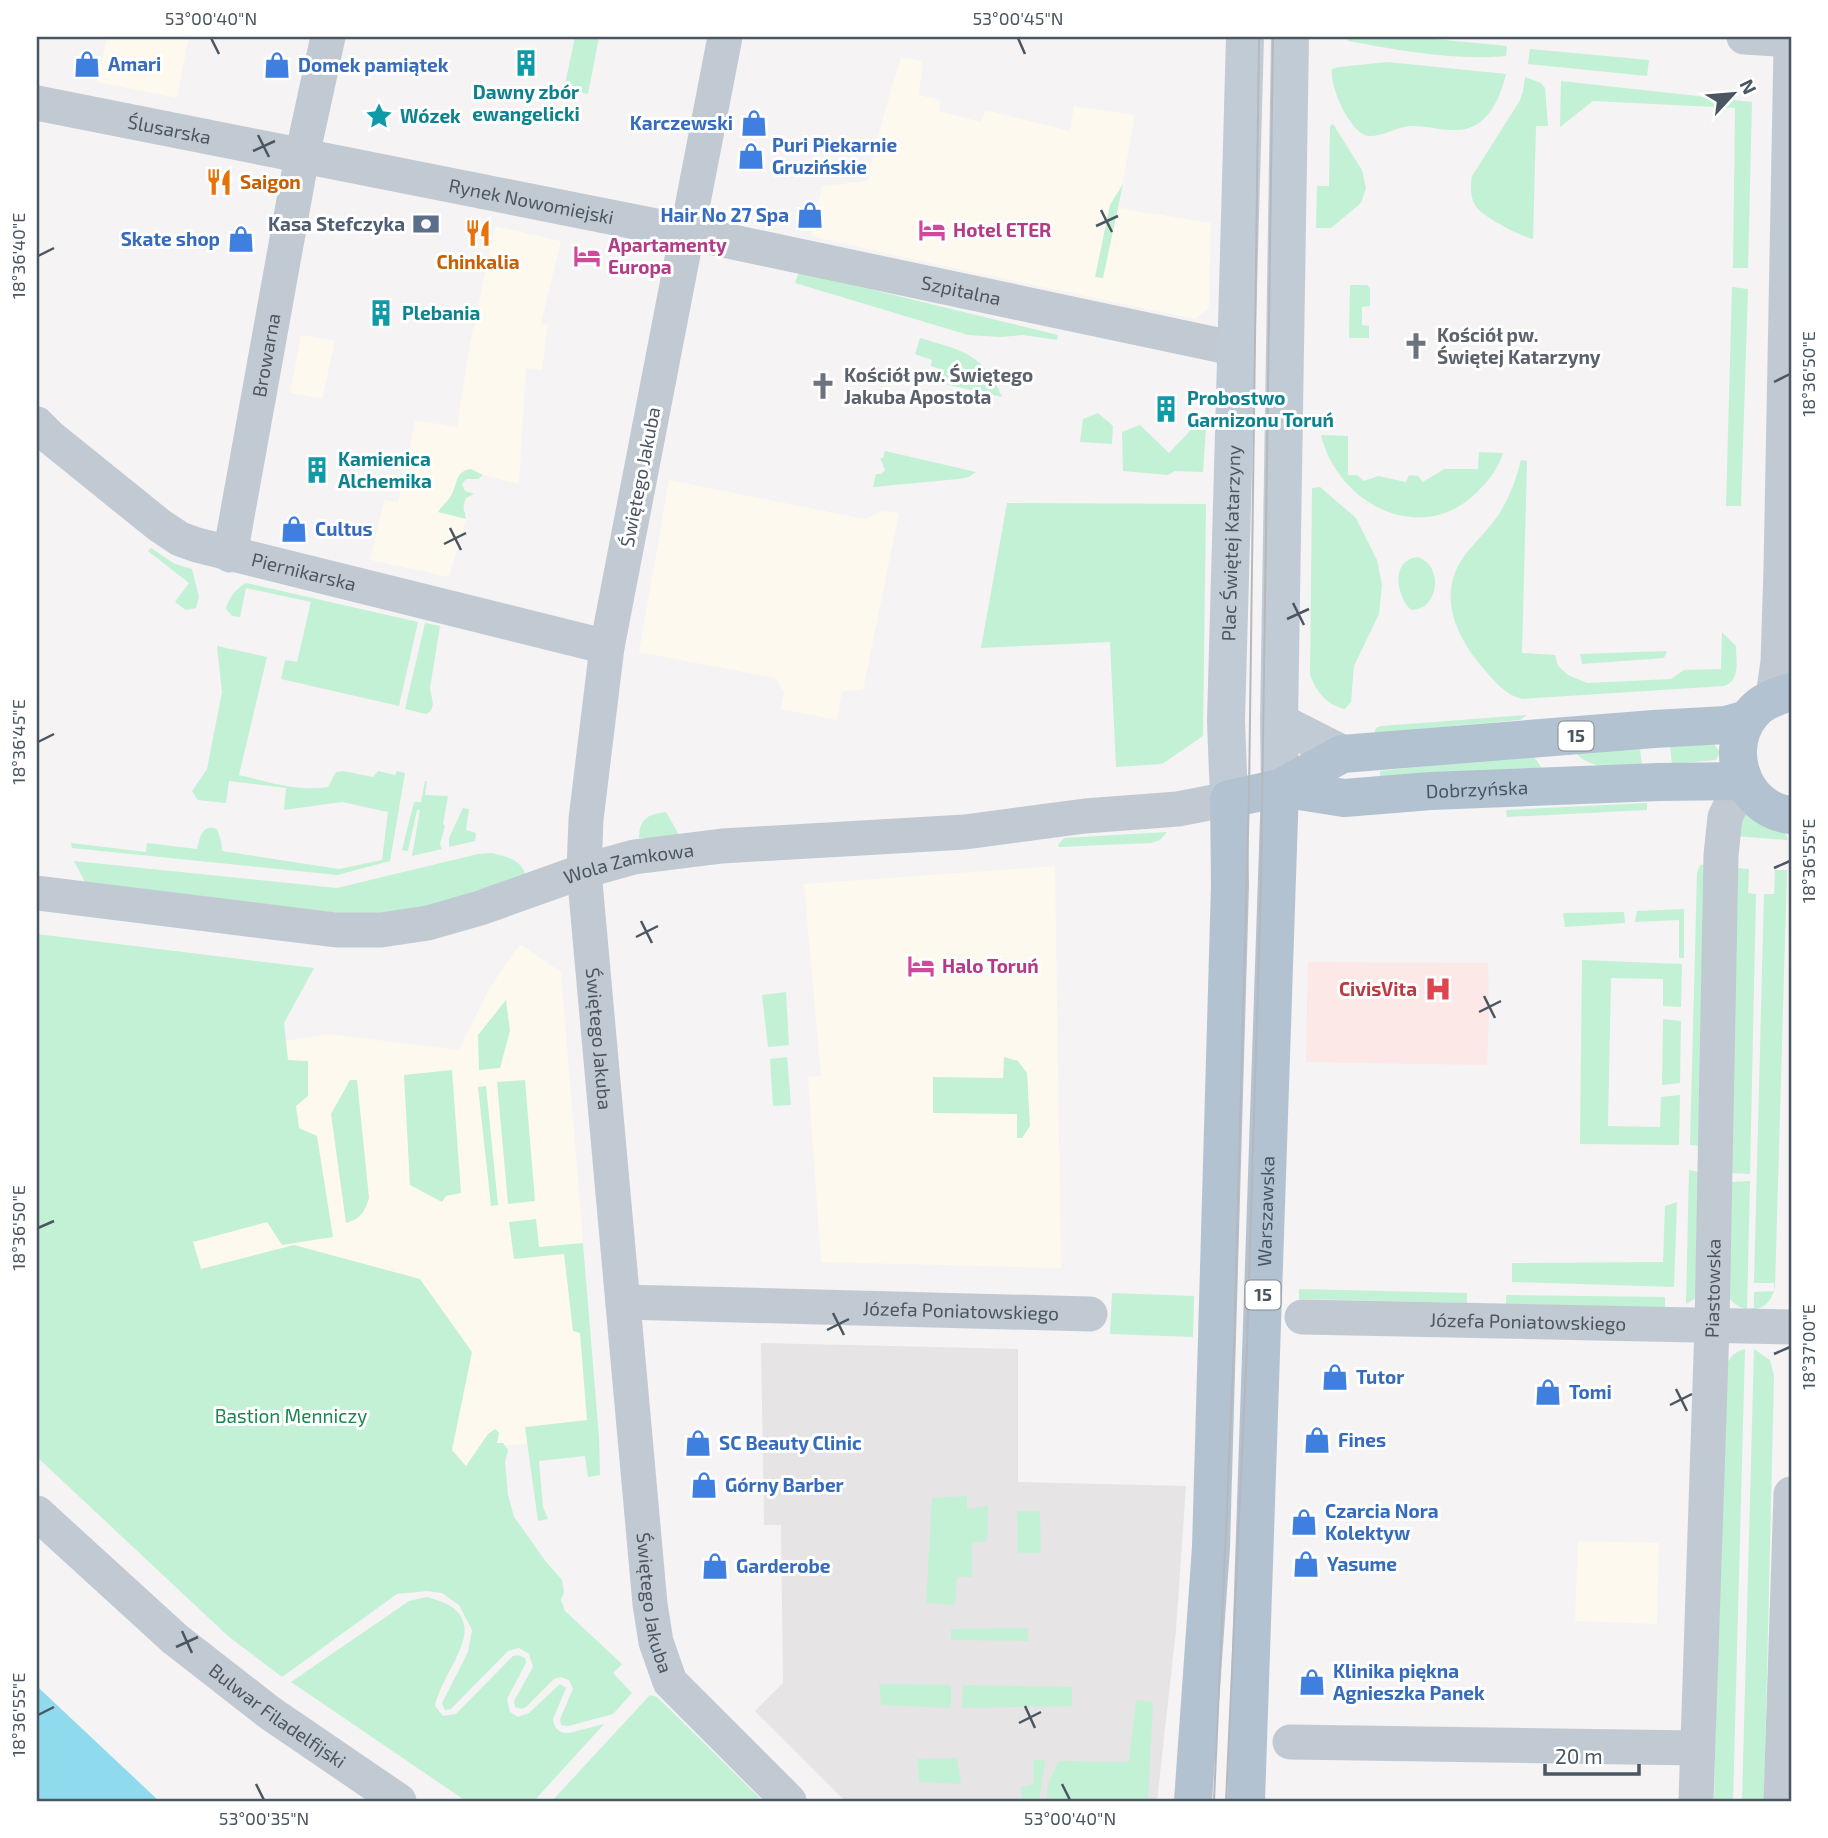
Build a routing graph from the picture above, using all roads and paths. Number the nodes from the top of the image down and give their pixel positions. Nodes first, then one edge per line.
1 (328, 37) edge
2 (725, 37) edge
3 (1245, 37) edge
4 (1290, 37) edge
5 (1744, 37) edge
6 (1791, 40) edge
7 (1791, 48) edge
8 (37, 103) edge
9 (302, 156) junction
10 (686, 232) junction
11 (1237, 349) junction
12 (37, 424) edge
13 (230, 555) junction
14 (607, 647) junction
15 (1771, 703) edge
16 (1279, 722) junction
17 (1342, 754) junction
18 (1743, 781) junction
19 (1280, 788) junction
20 (1229, 799) junction
21 (1791, 815) edge
22 (584, 871) junction
23 (37, 893) edge
24 (622, 1302) junction
25 (1090, 1314) dead end
26 (1302, 1317) dead end
27 (1712, 1326) junction
28 (1791, 1327) edge
29 (1791, 1494) edge
30 (37, 1513) edge
31 (1290, 1742) dead end
32 (1697, 1748) junction
33 (399, 1801) edge
34 (789, 1801) edge
35 (1193, 1801) edge
36 (1246, 1801) edge
37 (1696, 1801) edge
38 (1781, 1801) edge

1 - 9 street
2 - 10 street
3 - 11 street, Plac Świętej Katarzyny
4 - 16 street
5 - 6 street
7 - 15 street
8 - 9 street, Ślusarska
9 - 10 street, Rynek Nowomiejski
9 - 13 street, Browarna
10 - 11 street, Szpitalna
10 - 14 street, Świętego Jakuba
11 - 20 street, Plac Świętej Katarzyny
12 - 13 street, Piernikarska
13 - 14 street, Piernikarska
14 - 22 street, Świętego Jakuba
15 - 17 main road, 15
15 - 18 main road
16 - 17 street
16 - 19 street
17 - 19 main road, 15
18 - 19 main road, Dobrzyńska / 15
18 - 21 main road
18 - 27 street, Piastowska
19 - 20 main road, 15
19 - 36 main road, Warszawska / 15
20 - 22 street, Wola Zamkowa
20 - 35 main road, 15
22 - 23 street, Wola Zamkowa
22 - 24 street, Świętego Jakuba
24 - 25 street, Józefa Poniatowskiego
24 - 34 street, Świętego Jakuba
26 - 27 street, Józefa Poniatowskiego
27 - 28 street, Józefa Poniatowskiego
27 - 32 street, Piastowska
29 - 38 street
30 - 33 street, Bulwar Filadelfijski
31 - 32 street
32 - 37 street, Piastowska

